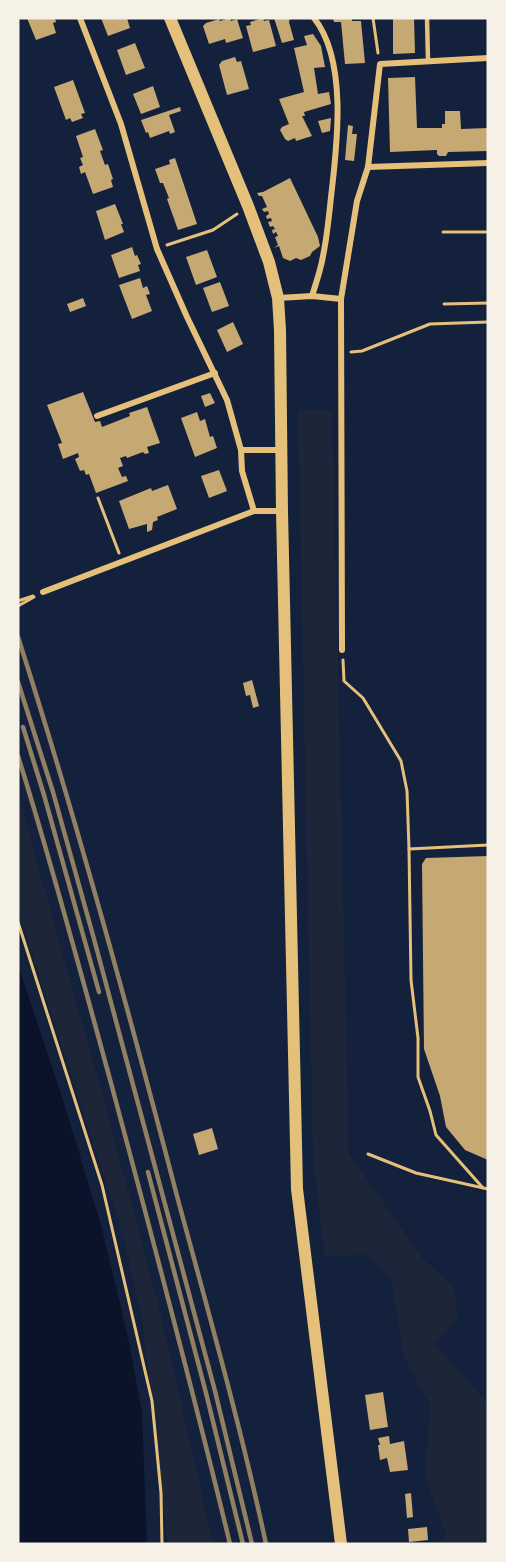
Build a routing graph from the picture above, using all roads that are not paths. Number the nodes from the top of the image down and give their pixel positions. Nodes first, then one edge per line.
1 (80, 18) edge
2 (170, 18) edge
3 (314, 18) edge
4 (427, 18) edge
5 (488, 58) edge
6 (428, 61) junction
7 (488, 163) edge
8 (368, 167) junction
9 (312, 296) junction
10 (278, 298) junction
11 (341, 299) junction
12 (215, 373) junction
13 (97, 416) dead end
14 (241, 450) junction
15 (282, 450) junction
16 (254, 511) junction
17 (282, 511) junction
18 (43, 592) road end
19 (342, 650) road end
20 (341, 1544) edge

1 - 12 street
2 - 10 main road
3 - 9 street
4 - 6 lane
5 - 6 street
6 - 8 street
7 - 8 street
8 - 11 street
9 - 10 street
9 - 11 street
10 - 15 main road
11 - 19 street
12 - 13 street
12 - 14 street
14 - 15 street
14 - 16 street
15 - 17 main road
16 - 17 street
16 - 18 street
17 - 20 main road

